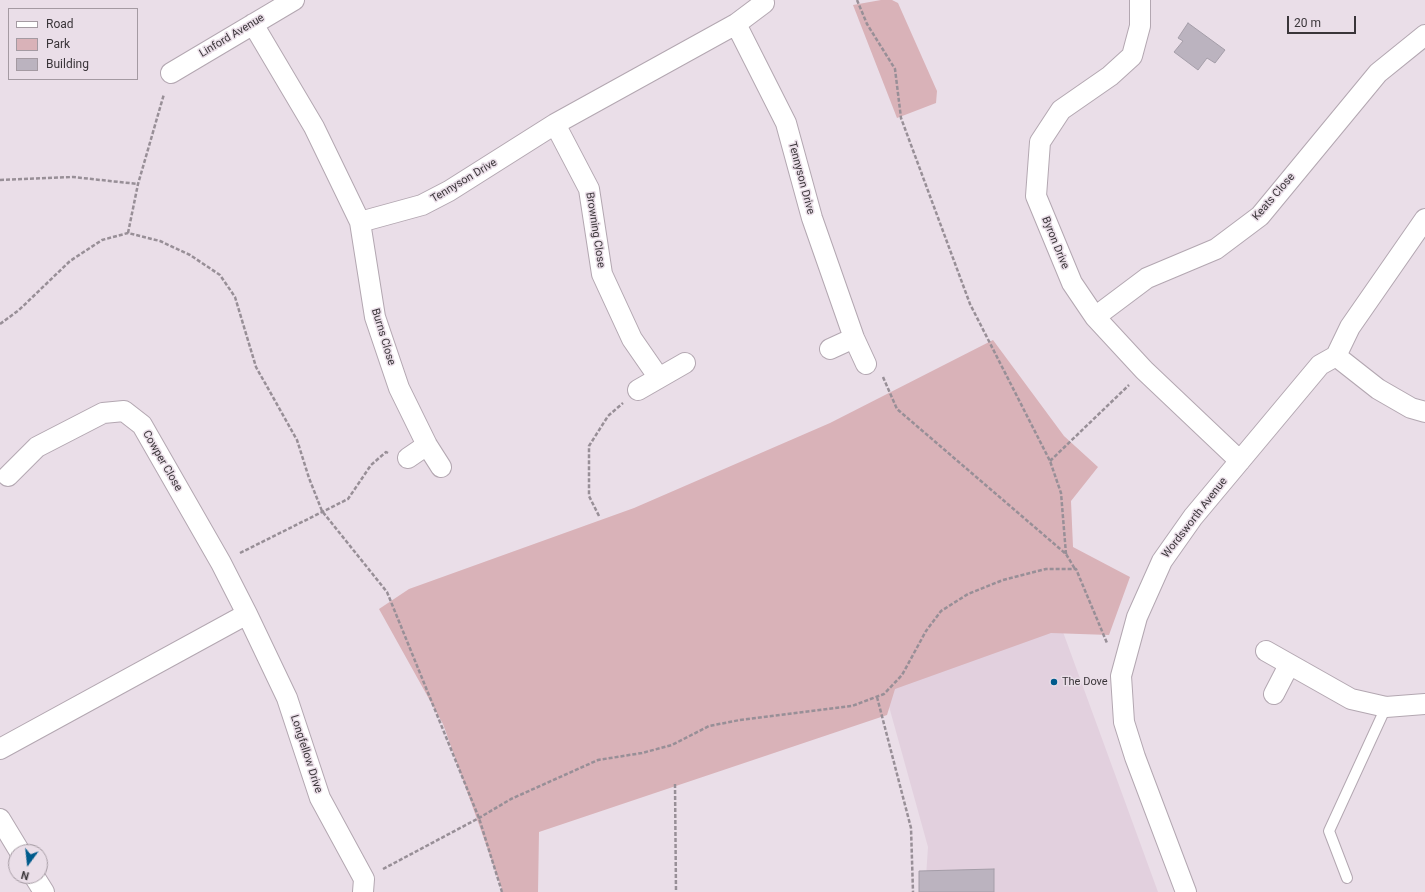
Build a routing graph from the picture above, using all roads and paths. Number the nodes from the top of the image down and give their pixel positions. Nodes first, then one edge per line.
1 (294, 0) edge
2 (857, 0) edge
3 (1140, 0) edge
4 (764, 3) dead end
5 (253, 24) junction
6 (736, 24) junction
7 (1424, 37) edge
8 (170, 73) joint
9 (555, 124) junction
10 (0, 180) edge
11 (138, 184) junction
12 (1425, 219) edge
13 (360, 222) junction
14 (128, 233) junction
15 (1095, 317) junction
16 (0, 324) edge
17 (854, 338) junction
18 (830, 349) dead end
19 (1336, 356) junction
20 (685, 363) dead end
21 (866, 364) joint
22 (1144, 370) junction
23 (659, 378) junction
24 (638, 390) joint
25 (1425, 412) edge
26 (427, 445) junction
27 (408, 458) joint
28 (1050, 461) junction
29 (1240, 461) junction
30 (441, 467) dead end
31 (8, 476) dead end
32 (322, 511) junction
33 (599, 516) dead end
34 (1066, 554) junction
35 (220, 563) junction
36 (1076, 569) junction
37 (247, 614) junction
38 (1266, 651) dead end
39 (1289, 665) junction
40 (1121, 676) junction
41 (1274, 694) dead end
42 (877, 697) junction
43 (1425, 704) edge
44 (1386, 707) junction
45 (0, 749) edge
46 (675, 784) dead end
47 (479, 818) junction
48 (0, 819) edge
49 (15, 844) edge
50 (1347, 878) dead end
51 (363, 886) edge
52 (502, 892) edge
53 (676, 892) edge
54 (913, 892) edge
55 (1186, 892) edge

1 - 5 street, Linford Avenue
2 - 28 path
3 - 15 street, Byron Drive
4 - 6 street, Tennyson Drive
5 - 8 street, Linford Avenue
5 - 13 street
6 - 9 street, Tennyson Drive
6 - 17 street, Tennyson Drive
7 - 15 street, Keats Close
8 - 11 path
9 - 13 street, Tennyson Drive
9 - 23 street, Browning Close
10 - 11 path
11 - 14 path
12 - 19 street
13 - 26 street, Burns Close
14 - 16 path
14 - 32 path
15 - 22 street, Byron Drive
17 - 18 street
17 - 21 street, Tennyson Drive
19 - 25 street
19 - 29 street, Wordsworth Avenue
20 - 23 street
21 - 34 path
22 - 28 path
22 - 29 street, Byron Drive
23 - 24 street
24 - 33 path
26 - 27 street
26 - 30 street, Burns Close
27 - 32 path
28 - 34 path
29 - 40 street, Wordsworth Avenue
31 - 35 street, Cowper Close
32 - 35 path
32 - 47 path
34 - 36 path
35 - 37 street, Cowper Close
36 - 40 path
36 - 42 path
37 - 45 street
37 - 51 street, Longfellow Drive
38 - 39 street
39 - 41 street
39 - 44 street
40 - 55 street, Wordsworth Avenue
42 - 47 path
42 - 54 path
43 - 44 street
44 - 50 lane
46 - 53 path
47 - 51 path
47 - 52 path
48 - 49 street

